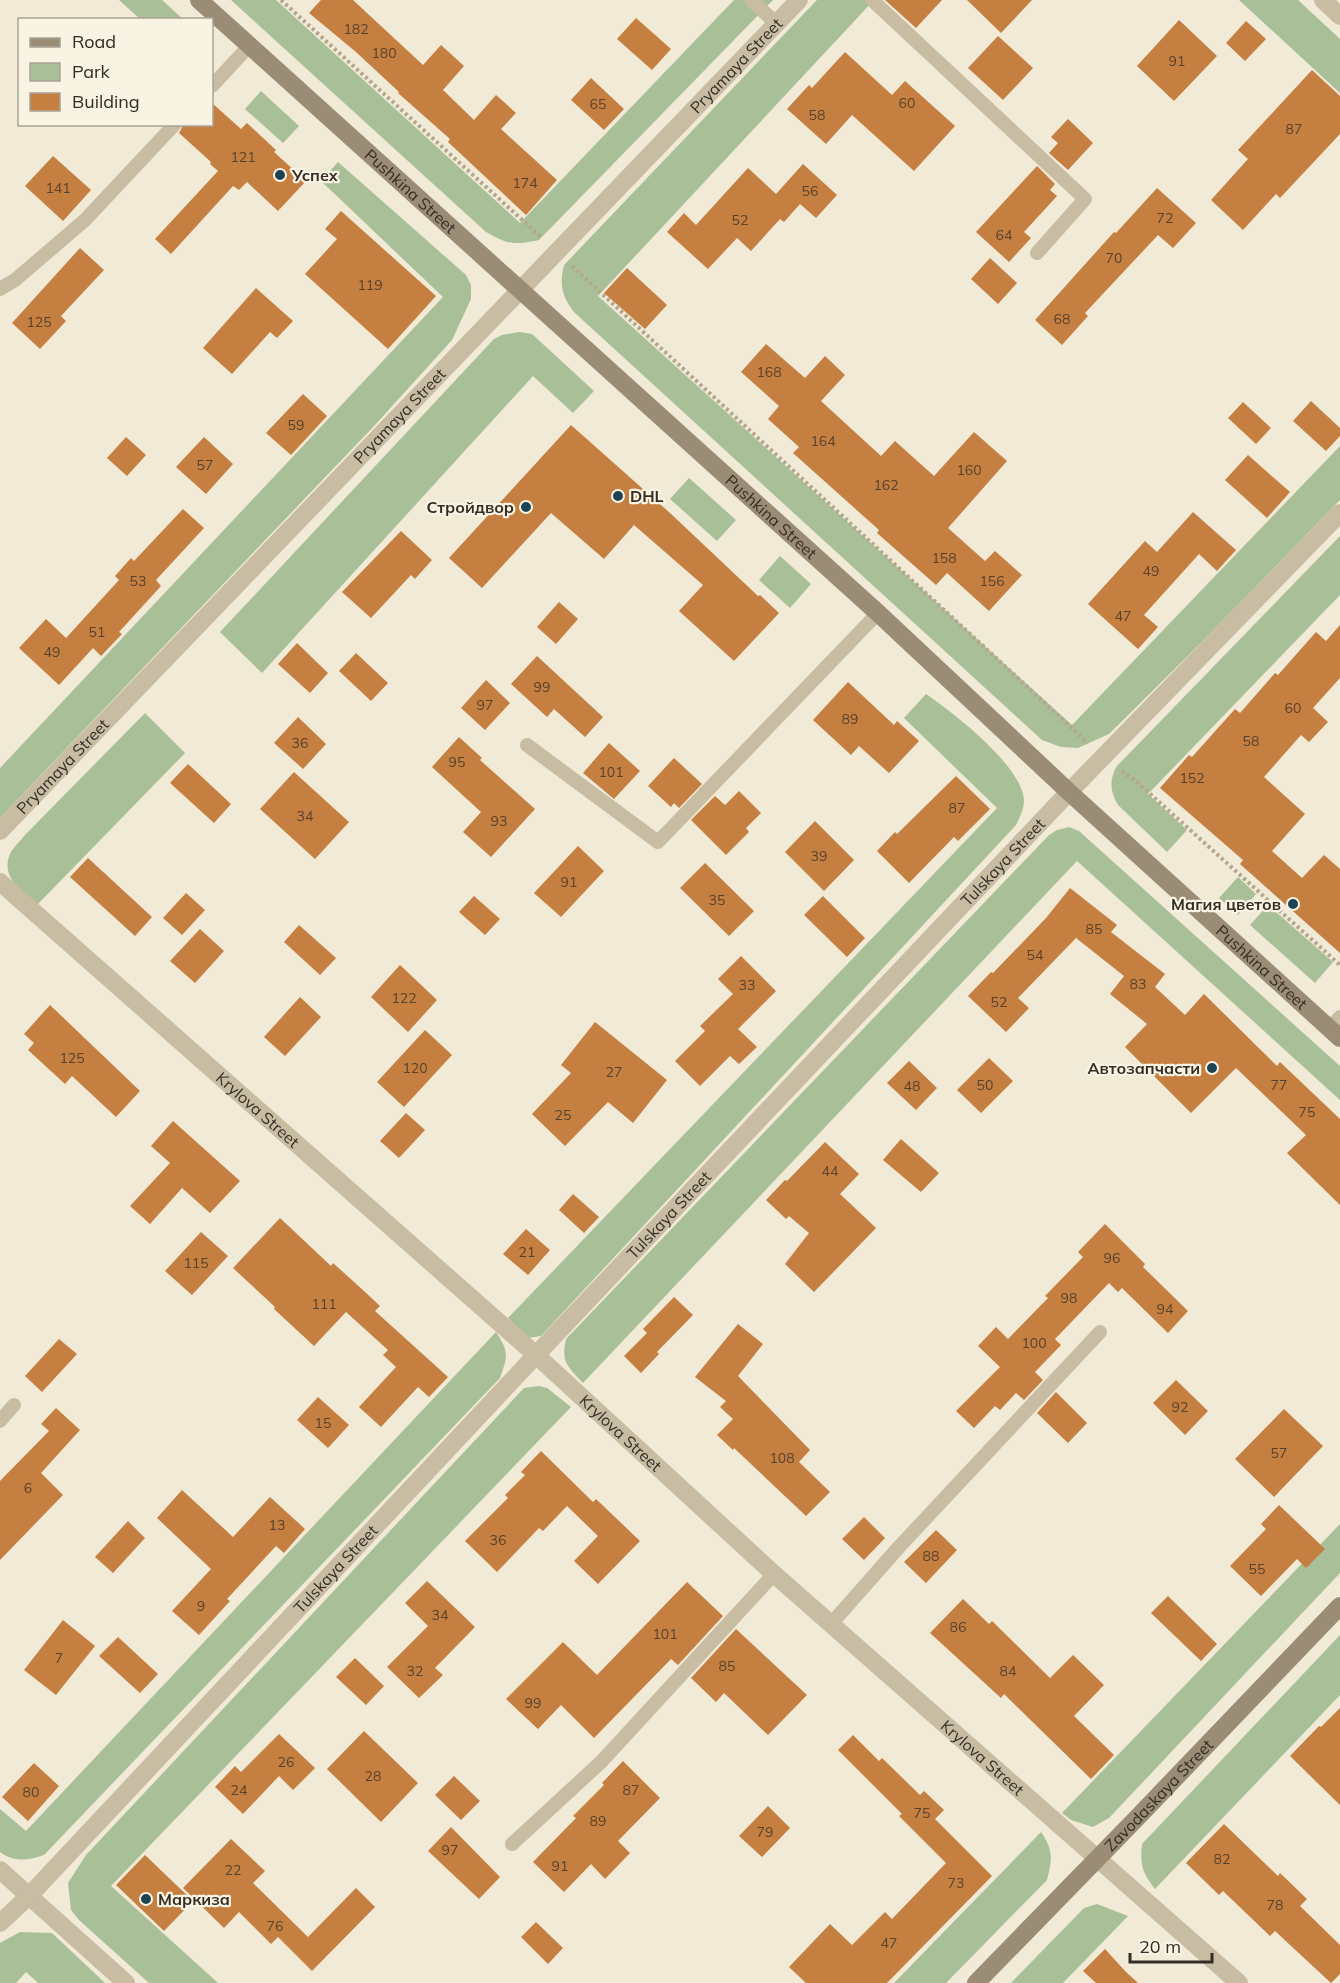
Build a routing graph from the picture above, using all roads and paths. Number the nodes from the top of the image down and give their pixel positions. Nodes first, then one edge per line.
1 (199, 0) edge
2 (281, 0) edge
3 (751, 0) edge
4 (800, 0) edge
5 (872, 0) edge
6 (1323, 0) edge
7 (1340, 16) edge
8 (777, 24) junction
9 (250, 45) junction
10 (213, 85) edge
11 (173, 126) edge
12 (558, 253) junction
13 (1037, 253) dead end
14 (0, 289) edge
15 (522, 290) junction
16 (1340, 513) edge
17 (878, 613) junction
18 (527, 745) dead end
19 (1103, 756) junction
20 (1069, 792) junction
21 (0, 831) edge
22 (0, 882) edge
23 (1340, 965) edge
24 (1336, 1028) edge
25 (1100, 1332) dead end
26 (536, 1355) junction
27 (14, 1405) dead end
28 (0, 1421) edge
29 (774, 1574) junction
30 (1340, 1606) edge
31 (831, 1624) junction
32 (512, 1844) dead end
33 (1097, 1859) junction
34 (0, 1870) edge
35 (29, 1896) junction
36 (0, 1923) edge
37 (126, 1983) edge
38 (976, 1983) edge
39 (1239, 1983) edge

1 - 9 main road, Pushkina Street
2 - 12 path
3 - 8 lane
4 - 8 street, Pryamaya Street
5 - 13 lane
6 - 7 street
8 - 12 street, Pryamaya Street
9 - 10 lane
9 - 15 main road, Pushkina Street
11 - 14 lane
12 - 15 street, Pryamaya Street
12 - 19 path
15 - 17 main road, Pushkina Street
15 - 21 street, Pryamaya Street
16 - 19 street, Tulskaya Street
17 - 18 lane
17 - 20 main road, Pushkina Street
19 - 20 street, Tulskaya Street
19 - 23 path
20 - 24 main road, Pushkina Street
20 - 26 street, Tulskaya Street
22 - 26 street, Krylova Street
25 - 31 lane
26 - 29 street, Krylova Street
26 - 35 street, Tulskaya Street
27 - 28 lane
29 - 31 street, Krylova Street
29 - 32 lane
30 - 33 main road, Zavodaskaya Street
31 - 33 street, Krylova Street
33 - 38 main road, Zavodaskaya Street
33 - 39 street, Krylova Street
34 - 35 street
35 - 36 street, Tulskaya Street
35 - 37 street

